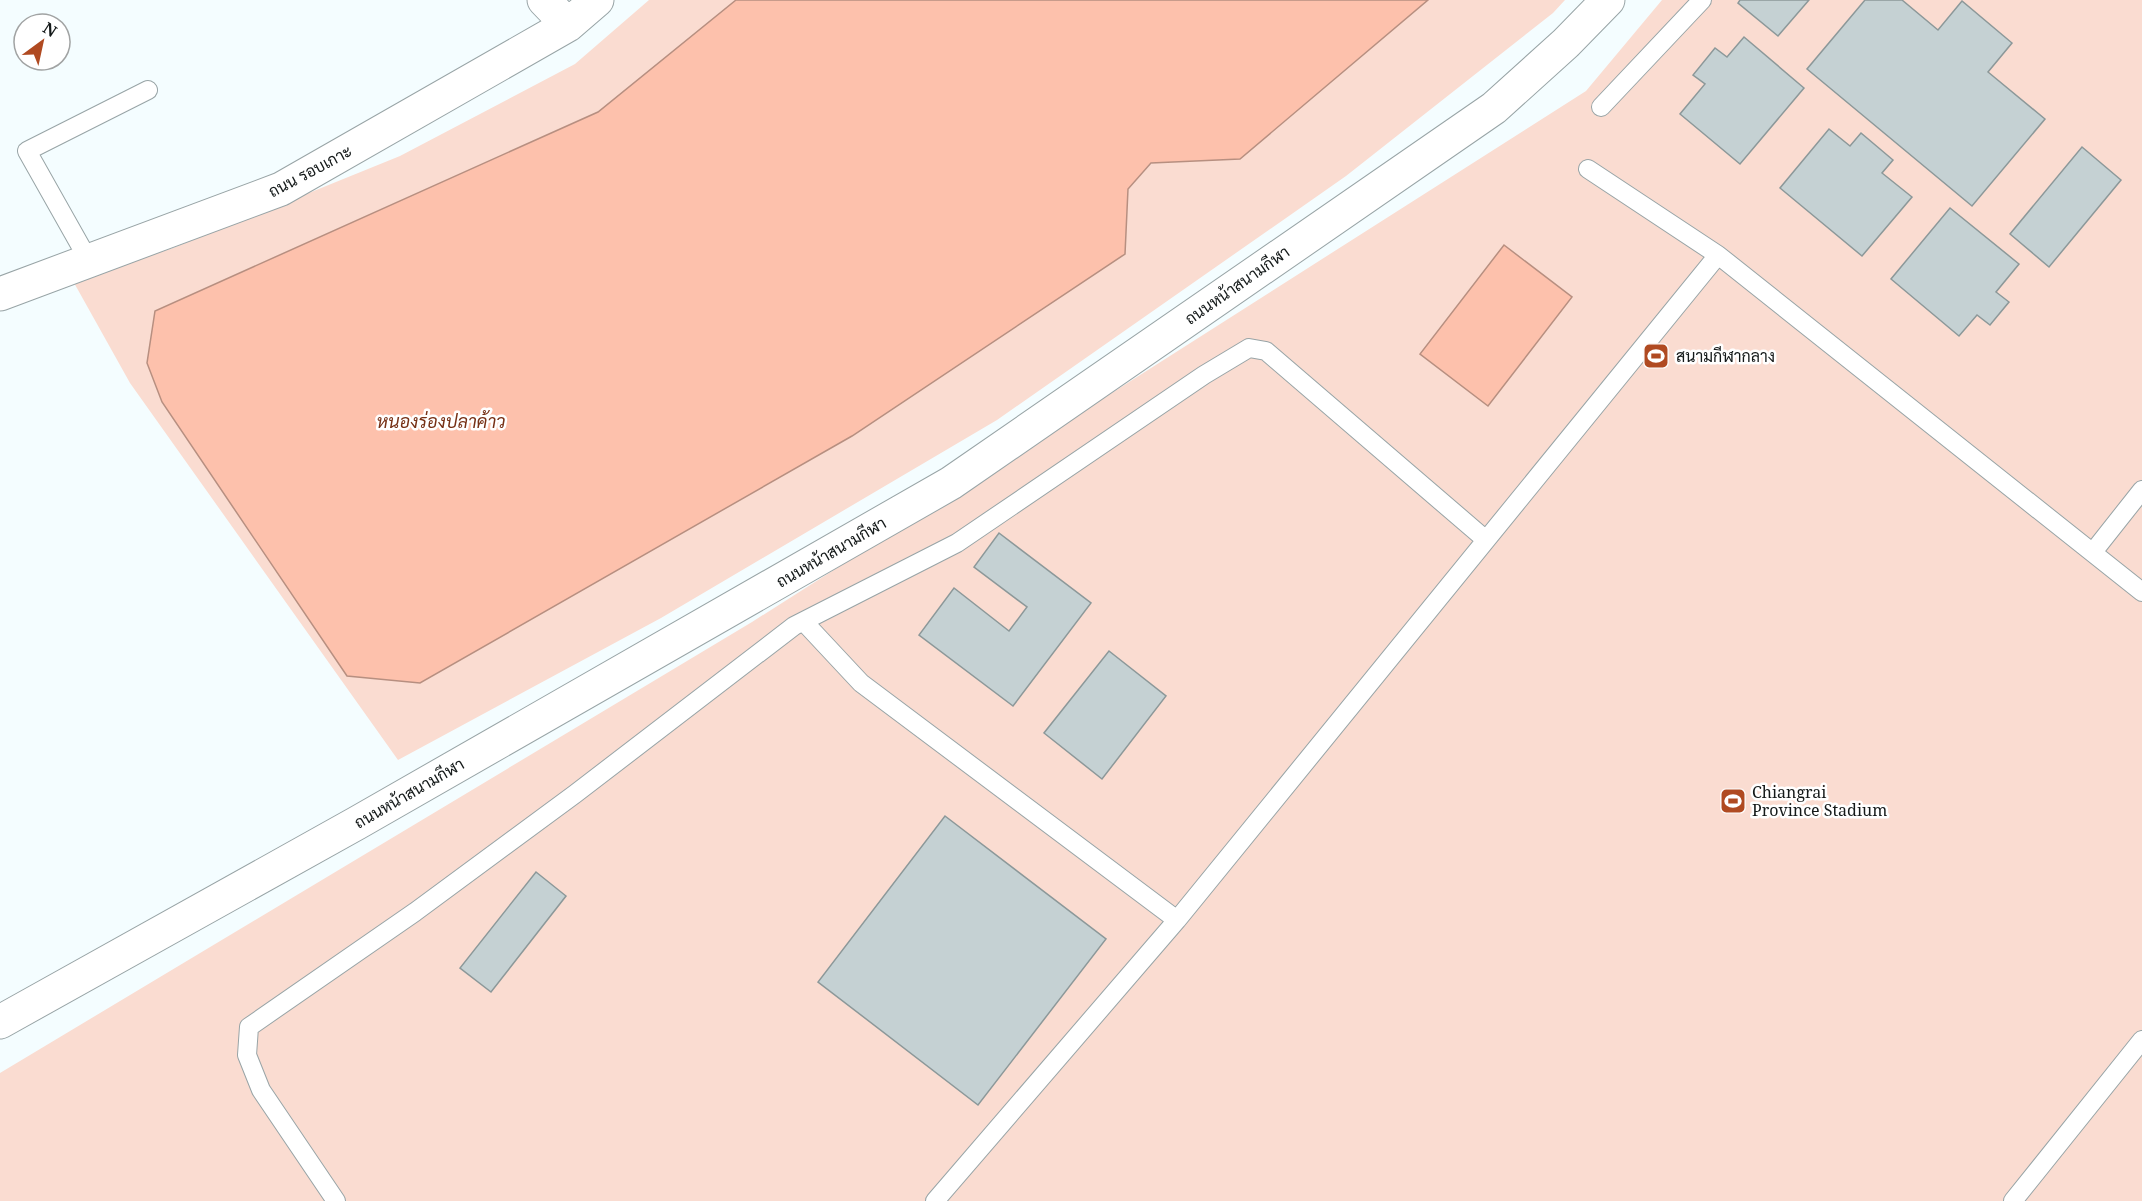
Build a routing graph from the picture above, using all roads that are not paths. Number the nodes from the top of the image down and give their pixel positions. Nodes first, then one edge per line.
1 (544, 0) edge
2 (597, 0) edge
3 (1608, 0) edge
4 (1702, 0) edge
5 (568, 25) junction
6 (148, 90) dead end
7 (1601, 107) dead end
8 (1588, 169) dead end
9 (1718, 255) junction
10 (89, 261) junction
11 (0, 294) edge
12 (2142, 490) edge
13 (1486, 540) junction
14 (2093, 552) junction
15 (2142, 592) edge
16 (804, 622) junction
17 (1177, 920) junction
18 (0, 1022) edge
19 (2142, 1040) edge
20 (336, 1201) edge
21 (935, 1201) edge
22 (2013, 1201) edge

1 - 5 street
2 - 5 street, ถนน รอบเกาะ
3 - 18 street, ถนนหน้าสนามกีฬา
4 - 7 lane
5 - 10 street, ถนน รอบเกาะ
6 - 10 lane
8 - 9 lane
9 - 13 lane
9 - 14 lane
10 - 11 street, ถนน รอบเกาะ
12 - 14 lane
13 - 16 lane
13 - 17 lane
14 - 15 lane
16 - 17 lane
16 - 20 lane
17 - 21 lane
19 - 22 lane

